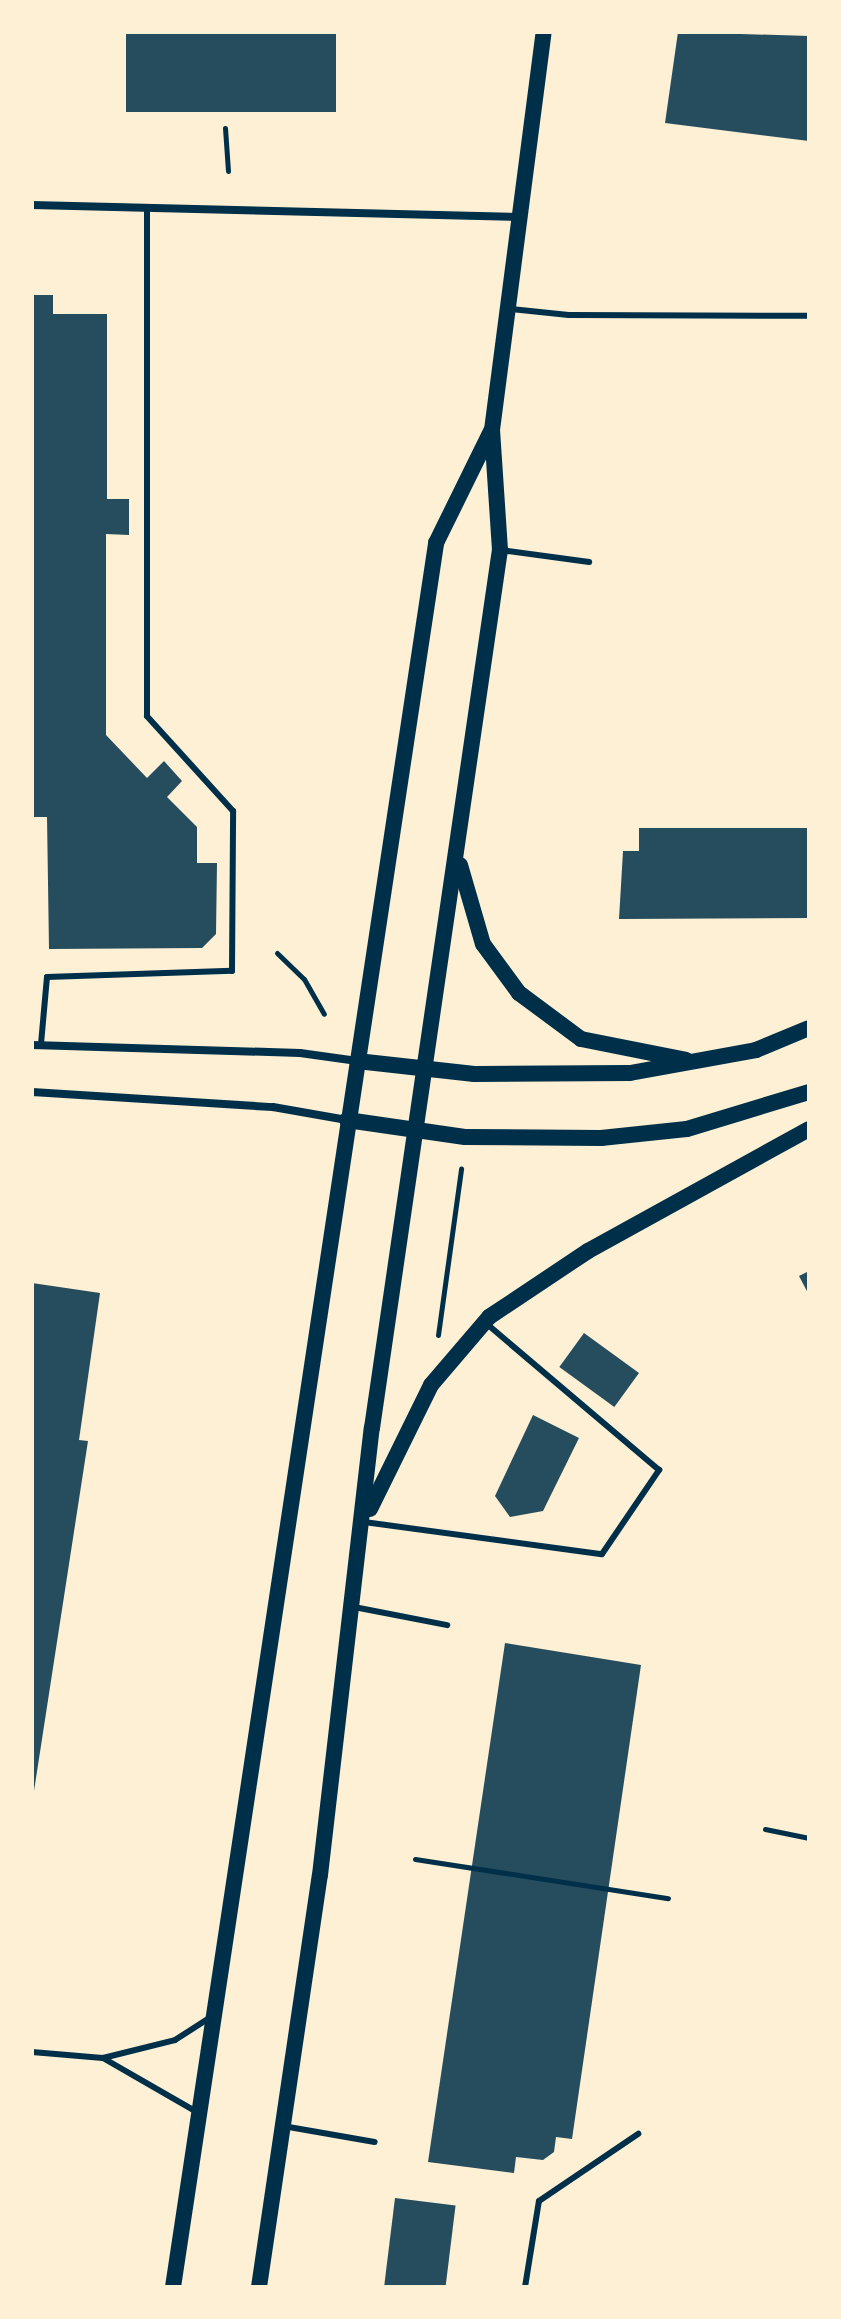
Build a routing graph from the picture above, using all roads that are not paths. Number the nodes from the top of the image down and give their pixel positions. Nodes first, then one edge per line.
1 (544, 32) edge
2 (32, 205) edge
3 (147, 209) junction
4 (520, 217) junction
5 (507, 309) junction
6 (809, 316) edge
7 (492, 430) junction
8 (500, 550) junction
9 (589, 562) dead end
10 (457, 855) junction
11 (809, 1028) edge
12 (37, 1045) edge
13 (357, 1061) junction
14 (700, 1063) junction
15 (426, 1070) junction
16 (32, 1092) edge
17 (809, 1092) edge
18 (347, 1120) junction
19 (809, 1129) edge
20 (416, 1131) junction
21 (484, 1321) junction
22 (364, 1522) junction
23 (354, 1607) junction
24 (447, 1625) dead end
25 (213, 2015) junction
26 (32, 2052) edge
27 (103, 2058) junction
28 (198, 2113) junction
29 (283, 2126) junction
30 (638, 2134) dead end
31 (375, 2142) dead end
32 (173, 2287) edge
33 (259, 2287) edge
34 (525, 2287) edge

1 - 4 main road
2 - 3 street
3 - 4 street
3 - 12 lane
4 - 5 main road
5 - 6 lane
5 - 7 main road
7 - 8 main road
7 - 13 main road
8 - 9 lane
8 - 10 main road
10 - 14 main road
10 - 15 main road
11 - 14 main road
12 - 13 street
13 - 15 main road
13 - 18 main road
14 - 15 main road
15 - 20 main road
16 - 18 street
17 - 20 main road
18 - 20 main road
18 - 25 main road
19 - 21 main road
20 - 22 main road
21 - 22 main road
21 - 22 lane
22 - 23 main road
23 - 24 lane
23 - 29 main road
25 - 27 lane
25 - 28 main road
26 - 27 lane
27 - 28 lane
28 - 32 main road
29 - 31 lane
29 - 33 main road
30 - 34 lane

